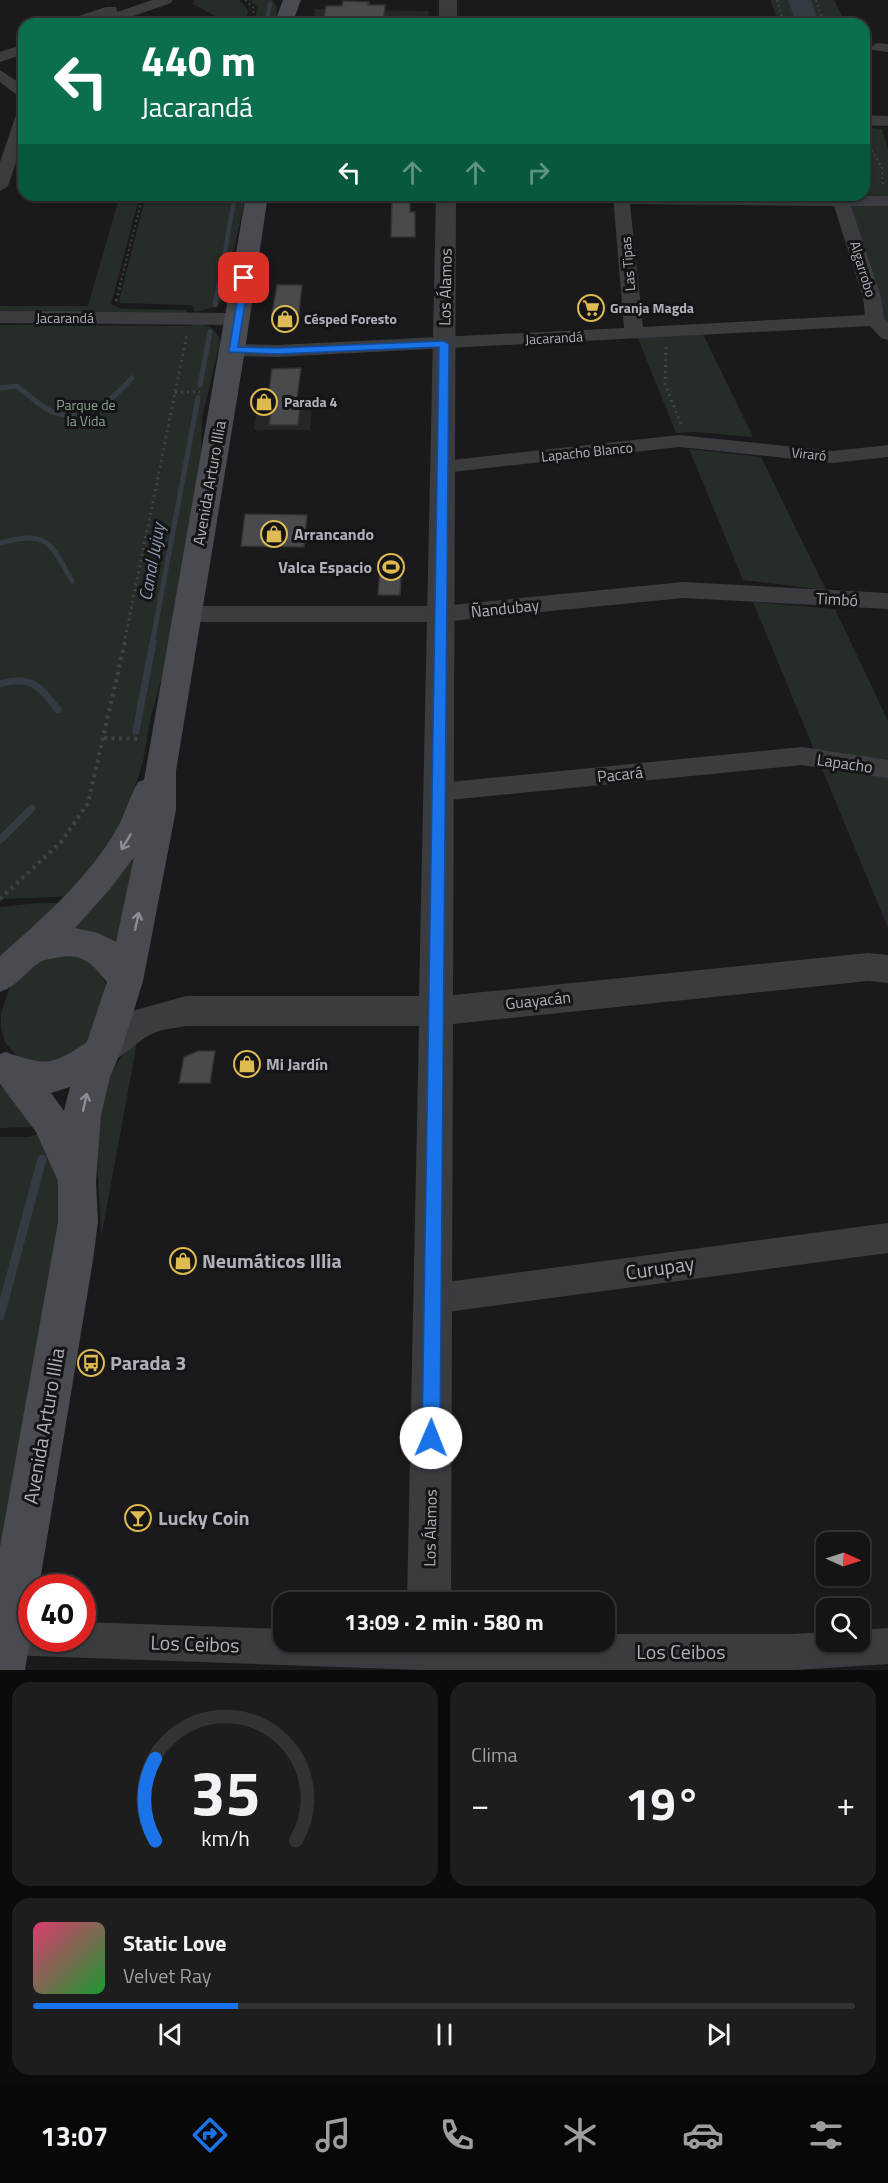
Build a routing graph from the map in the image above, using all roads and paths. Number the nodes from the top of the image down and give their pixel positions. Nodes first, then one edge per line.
1 (166, 0) edge
2 (245, 0) edge
3 (448, 0) edge
4 (777, 0) edge
5 (816, 0) edge
6 (127, 4) edge
7 (86, 18) edge
8 (105, 18) edge
9 (253, 18) edge
10 (448, 18) edge
11 (782, 18) edge
12 (822, 18) edge
13 (18, 41) edge
14 (0, 48) edge
15 (18, 51) edge
16 (0, 57) edge
17 (0, 75) edge
18 (18, 88) edge
19 (870, 120) edge
20 (888, 121) edge
21 (18, 133) edge
22 (870, 147) edge
23 (0, 186) edge
24 (886, 193) edge
25 (870, 196) edge
26 (141, 201) edge
27 (256, 201) edge
28 (446, 201) edge
29 (622, 201) edge
30 (841, 201) edge
31 (118, 305) dead end
32 (0, 317) edge
33 (190, 318) junction
34 (238, 319) junction
35 (875, 320) junction
36 (663, 332) junction
37 (634, 333) junction
38 (888, 334) edge
39 (444, 344) junction
40 (233, 350) junction
41 (200, 391) dead end
42 (175, 392) junction
43 (679, 441) junction
44 (731, 447) joint
45 (888, 451) edge
46 (442, 467) junction
47 (786, 596) joint
48 (888, 601) edge
49 (187, 614) junction
50 (441, 614) junction
51 (104, 738) junction
52 (163, 755) junction
53 (802, 756) joint
54 (888, 769) edge
55 (439, 792) junction
56 (0, 899) edge
57 (33, 948) junction
58 (888, 969) edge
59 (0, 977) edge
60 (125, 980) junction
61 (186, 1011) junction
62 (437, 1011) junction
63 (104, 1049) junction
64 (7, 1069) edge
65 (77, 1181) junction
66 (888, 1238) edge
67 (432, 1299) junction
68 (429, 1592) edge
69 (888, 1646) edge
70 (273, 1649) edge
71 (575, 1652) edge
72 (4, 1654) edge
73 (794, 1661) edge

1 - 6 street
2 - 9 path
3 - 10 street
4 - 11 path
5 - 12 path
6 - 7 street
6 - 8 street
13 - 14 street
15 - 16 street
17 - 18 street
19 - 20 street
21 - 23 street
22 - 24 path
24 - 25 street
26 - 31 path
27 - 34 main road, Avenida Arturo Illia
28 - 39 street, Los Álamos
29 - 37 street, Las Tipas
30 - 35 street, Algarrobo
32 - 33 street, Jacarandá
33 - 34 street, Jacarandá
33 - 42 path
34 - 40 main road, Avenida Arturo Illia
35 - 36 street, Jacarandá
35 - 38 street, Algarrobo
36 - 37 street, Jacarandá
36 - 43 path
37 - 39 street, Jacarandá
39 - 40 street, Jacarandá
39 - 46 street, Los Álamos
40 - 49 main road, Avenida Arturo Illia
41 - 42 path
42 - 51 path
43 - 44 street, Lapacho Blanco
43 - 46 street, Lapacho Blanco
44 - 45 street, Viraró
46 - 50 street, Los Álamos
47 - 48 street, Timbó
47 - 50 street, Ñandubay
49 - 50 street, Ñandubay
49 - 52 main road, Avenida Arturo Illia
50 - 55 street, Los Álamos
51 - 52 path
51 - 56 path
52 -> 57 main road, Avenida Arturo Illia
60 -> 52 main road, Avenida Arturo Illia
53 - 54 street, Lapacho
53 - 55 street, Pacará
55 - 62 street, Los Álamos
57 - 59 main road, Avenida Arturo Illia
57 - 60 main road
58 - 62 street, Guayacán
60 - 61 street, Guayacán
60 - 63 main road, Avenida Arturo Illia
61 - 62 street, Guayacán
61 - 63 street, Guayacán
62 - 67 street, Los Álamos
63 - 64 main road
65 -> 63 main road, Avenida Arturo Illia
64 - 65 main road, Avenida Arturo Illia
65 - 72 main road, Avenida Arturo Illia
66 - 67 street, Curupay
67 - 68 street, Los Álamos
69 - 73 street, Los Ceibos
70 - 72 street, Los Ceibos
71 - 73 street, Los Ceibos

